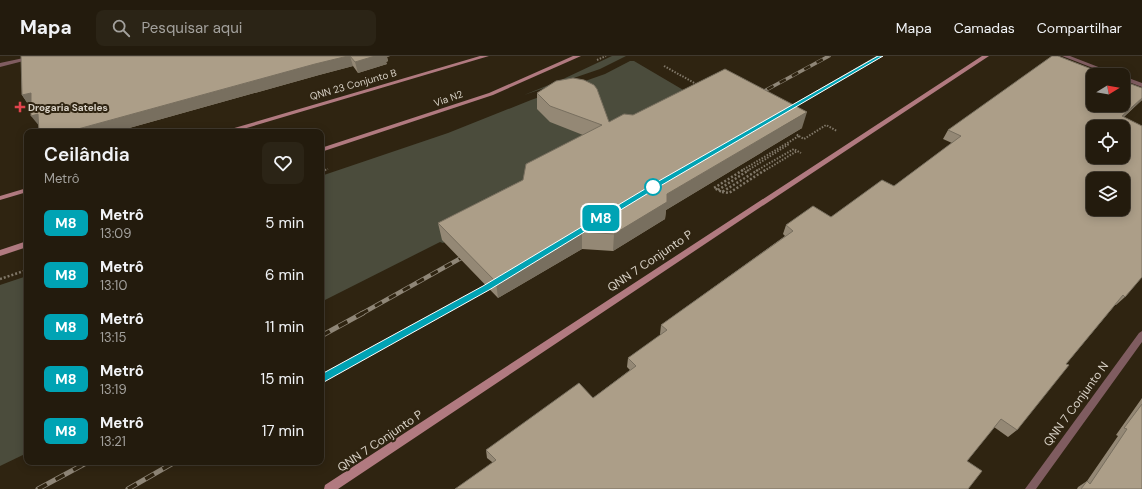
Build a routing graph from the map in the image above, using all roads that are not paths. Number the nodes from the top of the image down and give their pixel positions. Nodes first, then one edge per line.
1 (40, 56) edge
2 (486, 56) edge
3 (578, 56) edge
4 (986, 56) edge
5 (1065, 56) edge
6 (0, 65) edge
7 (1097, 68) edge
8 (1130, 81) edge
9 (1142, 85) edge
10 (236, 129) edge
11 (324, 149) edge
12 (24, 191) edge
13 (0, 198) edge
14 (24, 245) edge
15 (0, 252) edge
16 (1142, 335) edge
17 (329, 489) edge
18 (1030, 489) edge

1 - 6 street
2 - 10 street, QNN 23 Conjunto B
3 - 11 street, Via N2
4 - 17 street, QNN 7 Conjunto P
5 - 7 street
8 - 9 street
12 - 13 street
14 - 15 street
16 - 18 street, QNN 7 Conjunto N

